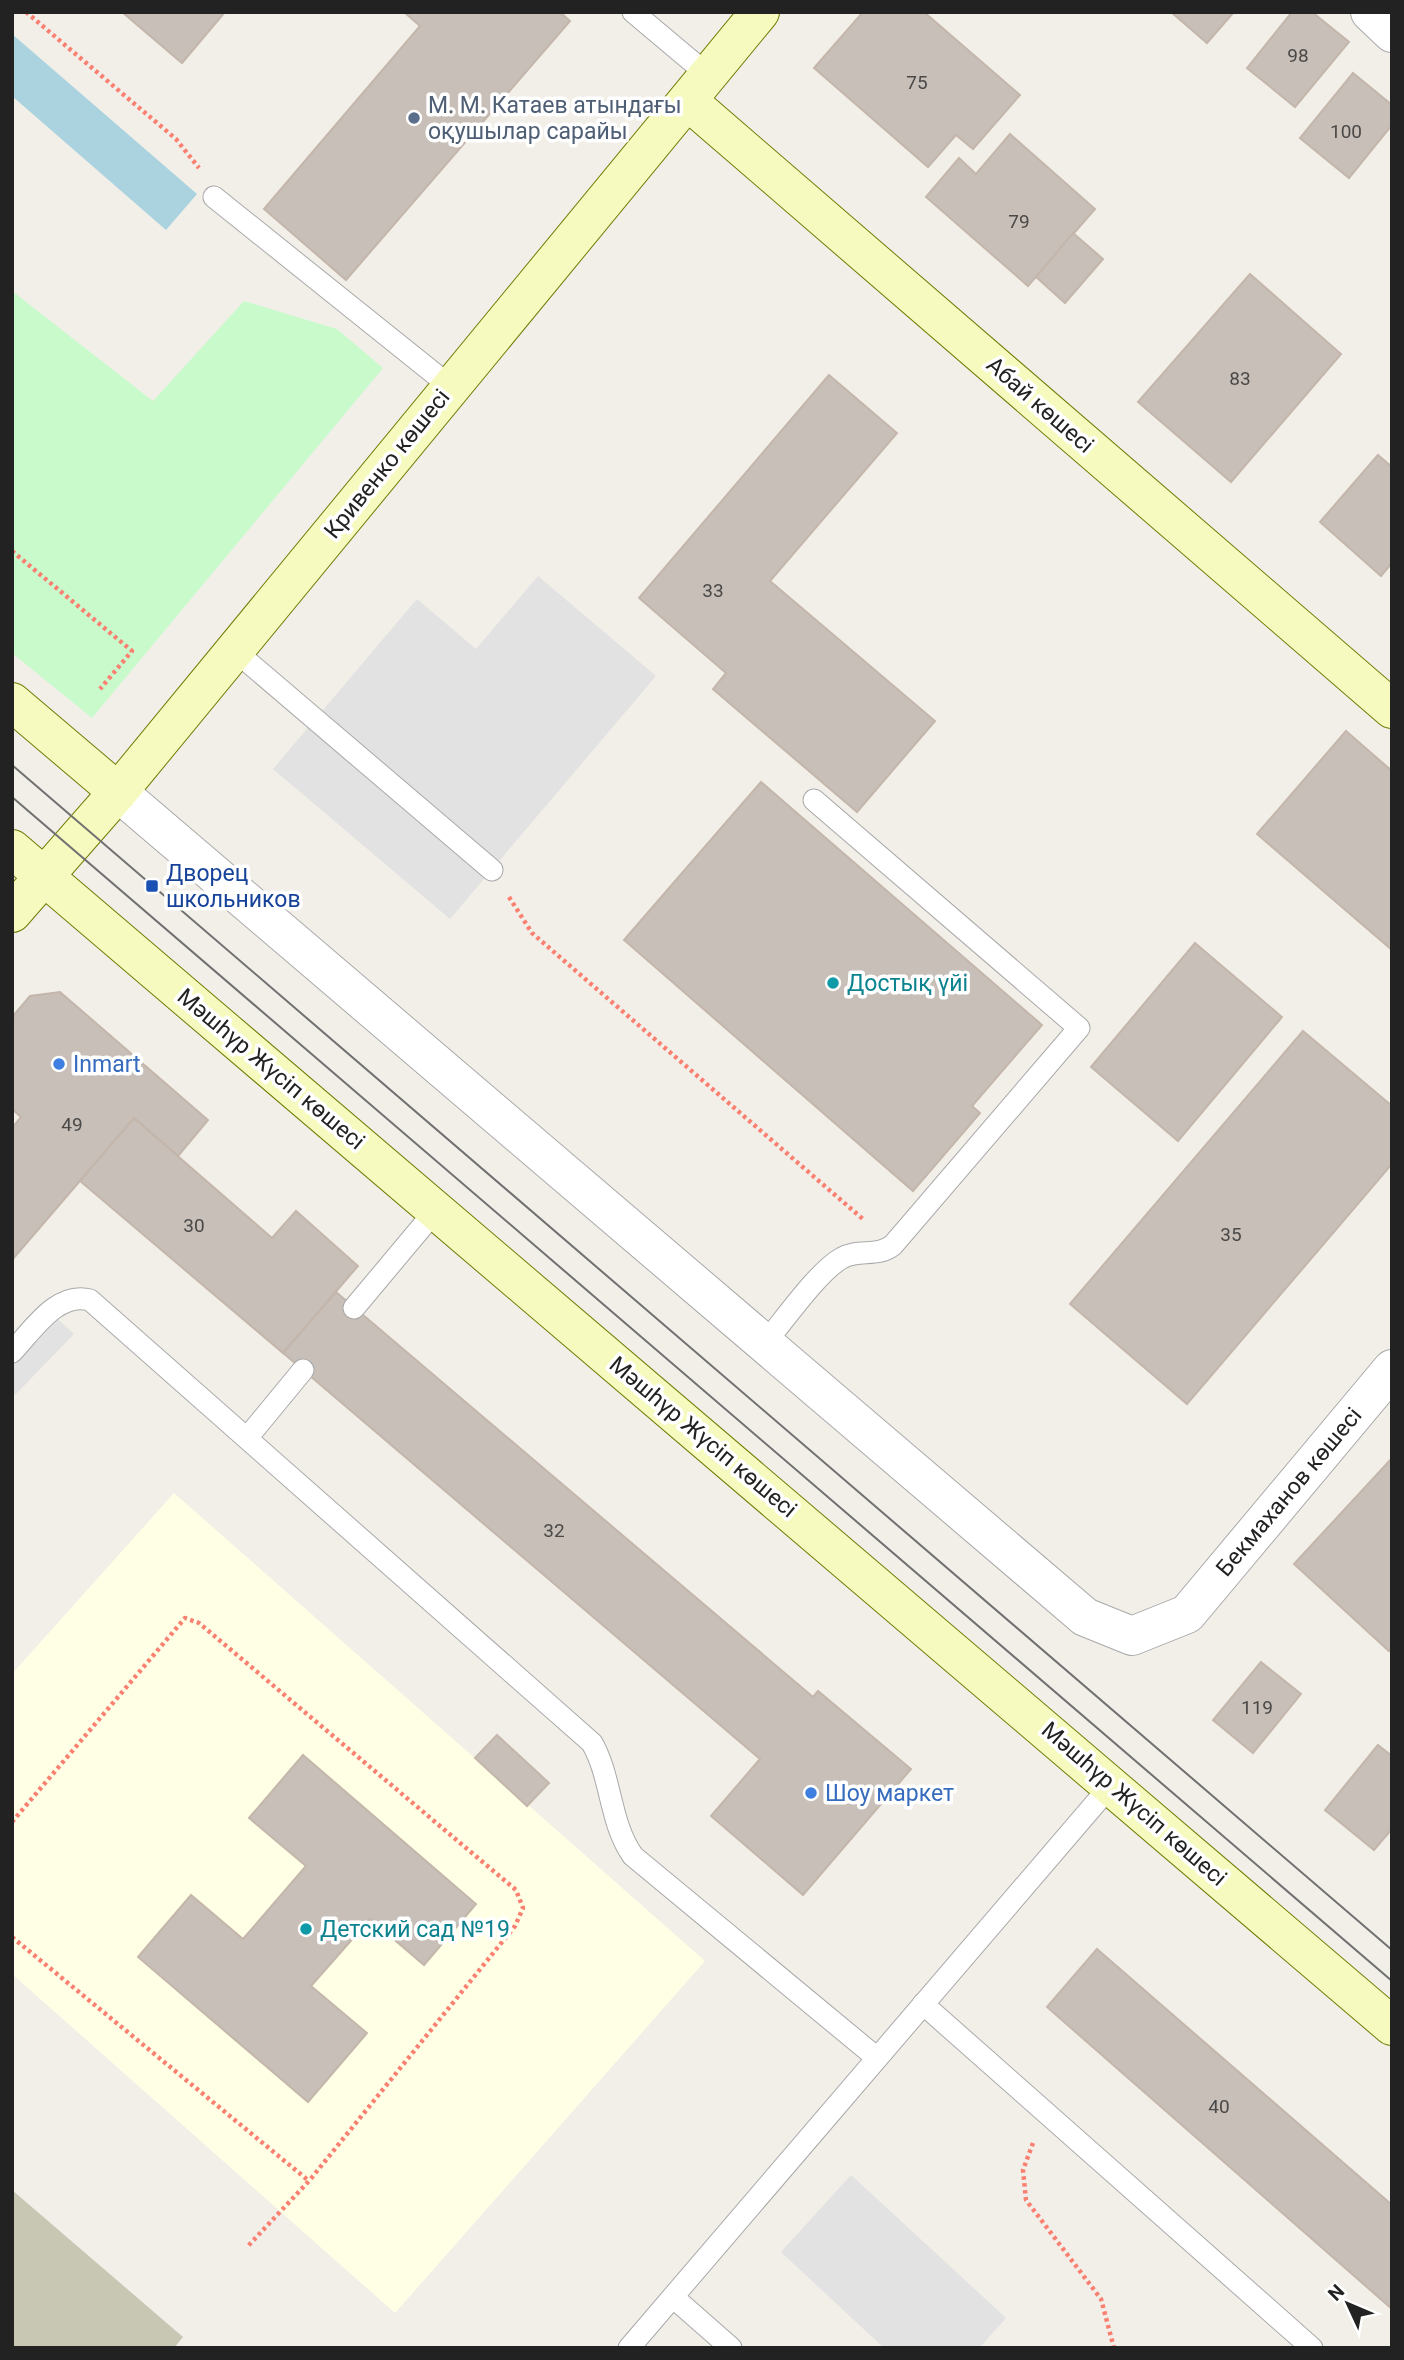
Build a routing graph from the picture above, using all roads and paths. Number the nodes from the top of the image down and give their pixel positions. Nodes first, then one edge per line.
1 (26, 12) edge
2 (633, 12) edge
3 (760, 12) edge
4 (1370, 12) edge
5 (1392, 33) edge
6 (698, 88) junction
7 (214, 197) joint
8 (451, 387) junction
9 (12, 551) edge
10 (234, 650) junction
11 (100, 689) dead end
12 (12, 702) edge
13 (1392, 709) edge
14 (118, 792) junction
15 (814, 800) dead end
16 (12, 849) edge
17 (492, 870) joint
18 (45, 877) junction
19 (12, 913) edge
20 (436, 1210) junction
21 (893, 1245) junction
22 (354, 1308) dead end
23 (764, 1344) junction
24 (12, 1352) edge
25 (303, 1370) dead end
26 (1392, 1370) edge
27 (247, 1438) junction
28 (1112, 1784) junction
29 (12, 1822) edge
30 (12, 1937) edge
31 (923, 2004) junction
32 (1392, 2026) edge
33 (877, 2058) junction
34 (1045, 2112) junction
35 (309, 2181) junction
36 (248, 2246) dead end
37 (673, 2297) junction
38 (629, 2348) edge
39 (732, 2348) edge
40 (1114, 2348) edge
41 (1312, 2348) edge

1 - 7 path
2 - 6 lane
3 - 6 street, Кривенко көшесі
4 - 5 street
6 - 8 street, Кривенко көшесі
6 - 13 street, Абай көшесі
7 - 8 lane
8 - 10 street, Кривенко көшесі
9 - 11 path
10 - 14 street, Кривенко көшесі
10 - 17 lane
12 - 14 street
14 - 18 street, Кривенко көшесі
14 - 23 street
15 - 21 lane
16 - 18 street, Мәшһүр Жүсіп көшесі
17 - 21 path
18 - 19 street, Кривенко көшесі
18 - 20 street, Мәшһүр Жүсіп көшесі
20 - 22 lane
20 - 28 street, Мәшһүр Жүсіп көшесі
21 - 23 lane
23 - 26 street, Бекмаханов көшесі
24 - 27 lane
25 - 27 lane
27 - 33 lane
28 - 31 lane
28 - 32 street, Мәшһүр Жүсіп көшесі
29 - 35 path
30 - 35 path
31 - 33 lane
31 - 34 lane
33 - 37 lane
34 - 40 path
34 - 41 lane
35 - 36 path
37 - 38 lane
37 - 39 lane

